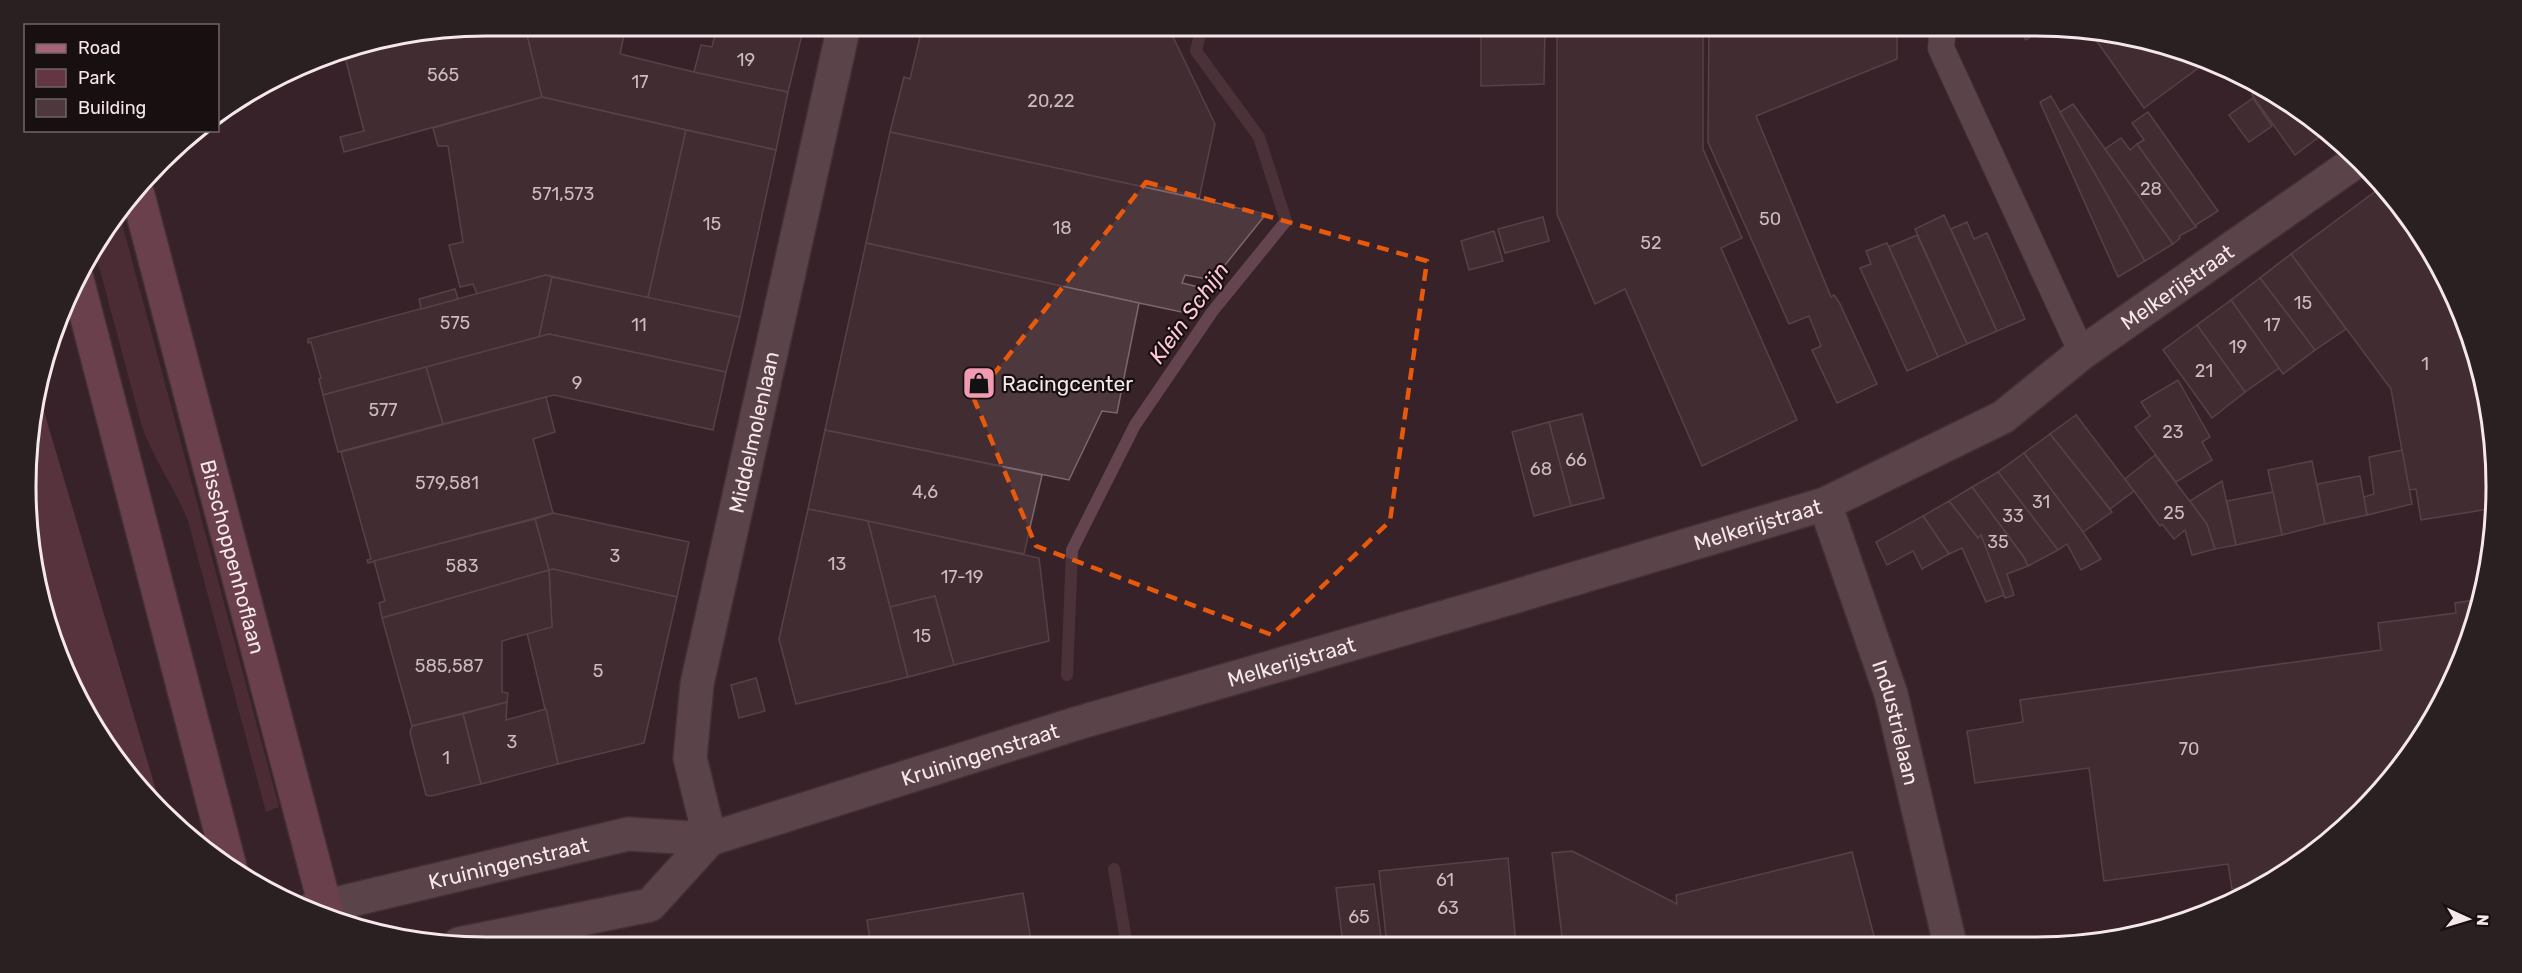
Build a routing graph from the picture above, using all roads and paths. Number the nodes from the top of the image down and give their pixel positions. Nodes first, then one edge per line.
1 (842, 36) edge
2 (1942, 36) edge
3 (2351, 165) edge
4 (139, 200) edge
5 (80, 291) edge
6 (2082, 353) junction
7 (1825, 504) junction
8 (1078, 723) joint
9 (710, 839) junction
10 (227, 854) edge
11 (319, 905) edge
12 (332, 909) edge
13 (493, 937) edge
14 (1948, 937) edge

1 - 9 street, Middelmolenlaan
2 - 6 lane
3 - 6 street, Melkerijstraat
4 - 11 main road, Bisschoppenhoflaan
5 - 10 main road
6 - 7 street, Melkerijstraat
7 - 8 street, Melkerijstraat
7 - 14 street, Industrielaan
8 - 9 street, Kruiningenstraat
9 - 12 street, Kruiningenstraat
9 - 13 street

